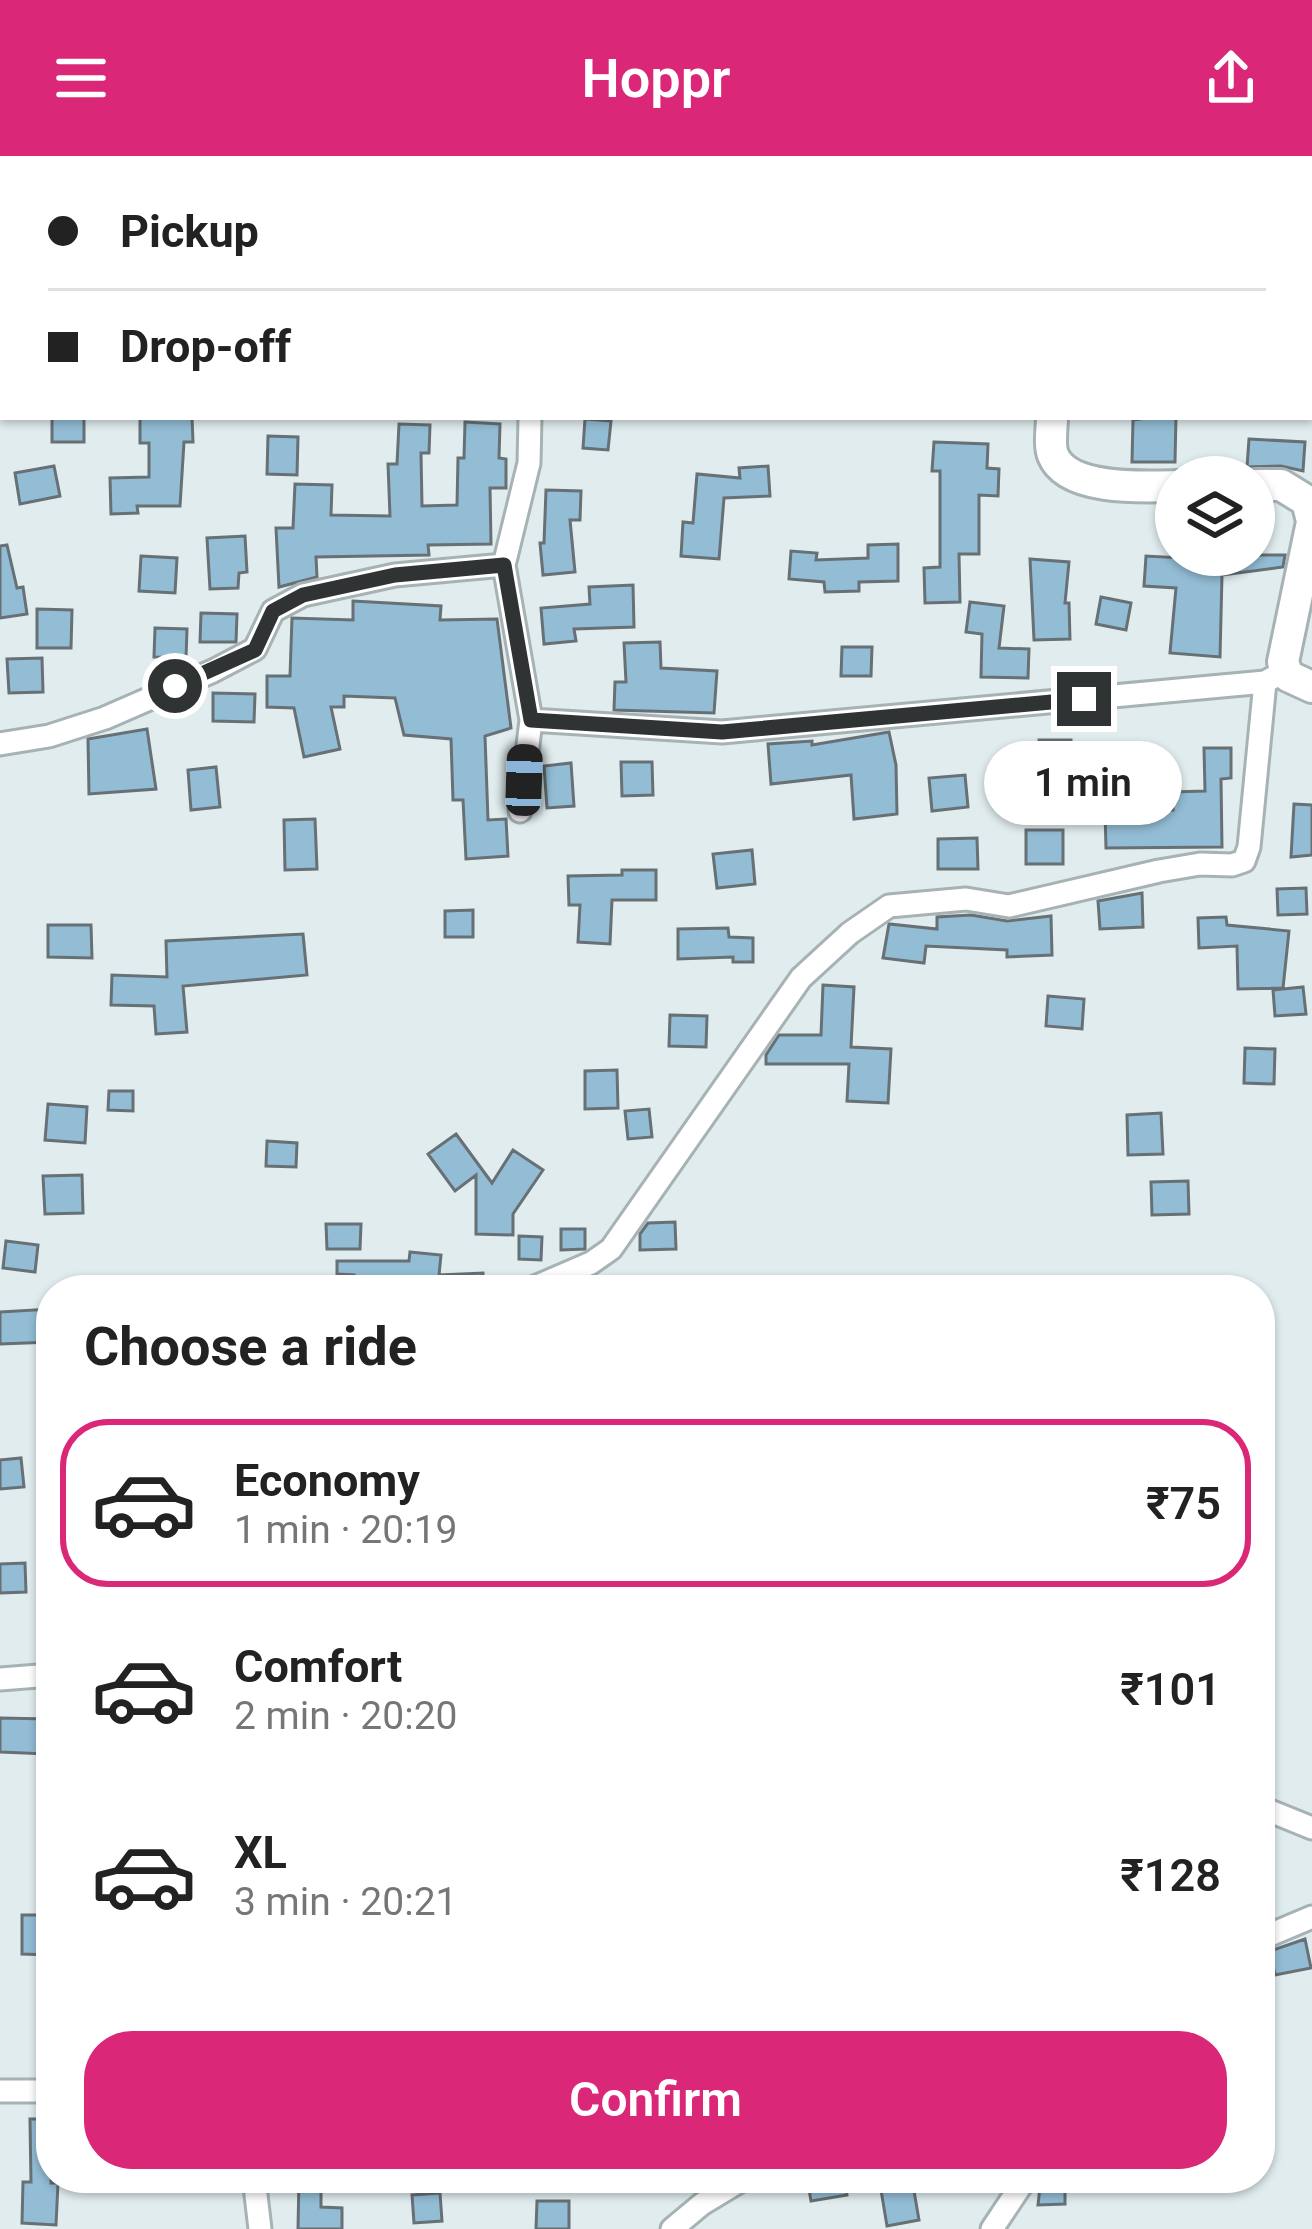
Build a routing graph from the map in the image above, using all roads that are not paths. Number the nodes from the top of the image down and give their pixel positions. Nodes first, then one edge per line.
1 (530, 420) edge
2 (1052, 420) edge
3 (1155, 485) edge
4 (1275, 485) edge
5 (1311, 507) edge
6 (504, 565) junction
7 (1275, 675) junction
8 (1312, 687) edge
9 (531, 720) junction
10 (0, 744) edge
11 (520, 811) dead end
12 (563, 1275) edge
13 (36, 1676) edge
14 (0, 1679) edge
15 (1275, 1813) edge
16 (1312, 1828) edge
17 (1312, 1918) edge
18 (1275, 1933) edge
19 (0, 2091) edge
20 (36, 2091) edge
21 (256, 2193) edge
22 (720, 2193) edge
23 (1016, 2193) edge
24 (702, 2204) junction
25 (260, 2229) edge
26 (672, 2229) edge
27 (710, 2229) edge
28 (992, 2229) edge

1 - 6 street
2 - 3 main road
4 - 5 main road
5 - 7 main road
6 - 9 street
6 - 10 street
7 - 8 main road
7 - 9 street
7 - 12 street
9 - 11 street
13 - 14 street
15 - 16 street
17 - 18 street
19 - 20 street
21 - 25 street
22 - 24 street
23 - 28 street
24 - 26 street
24 - 27 street

